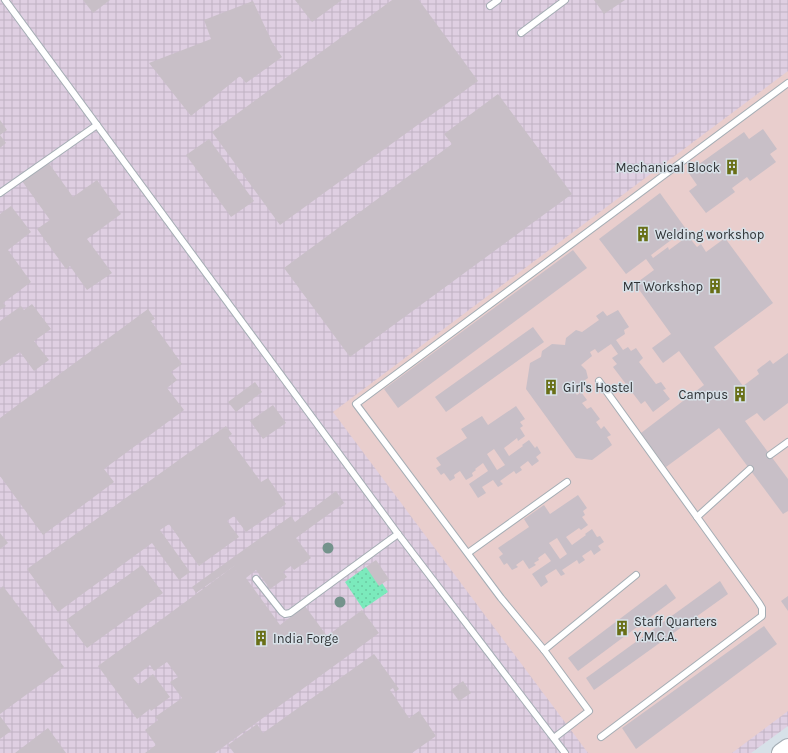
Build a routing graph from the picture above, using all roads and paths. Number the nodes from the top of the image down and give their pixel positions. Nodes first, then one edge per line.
1 (5, 0) edge
2 (498, 0) edge
3 (565, 0) edge
4 (490, 6) dead end
5 (521, 33) dead end
6 (788, 84) edge
7 (97, 125) junction
8 (0, 193) edge
9 (599, 382) dead end
10 (788, 442) edge
11 (770, 455) dead end
12 (750, 469) dead end
13 (567, 482) dead end
14 (697, 517) junction
15 (398, 534) junction
16 (468, 553) junction
17 (636, 575) dead end
18 (256, 580) dead end
19 (544, 650) junction
20 (601, 737) dead end
21 (554, 738) junction
22 (788, 748) edge
23 (565, 753) edge
24 (781, 753) edge

1 - 7 lane
2 - 4 lane
3 - 5 lane
6 - 16 lane
7 - 8 lane
7 - 15 lane
9 - 14 lane
10 - 11 lane
12 - 14 lane
13 - 16 lane
14 - 20 lane
15 - 18 lane
15 - 21 lane
16 - 19 lane
17 - 19 lane
19 - 21 lane
21 - 23 lane
22 - 24 street

